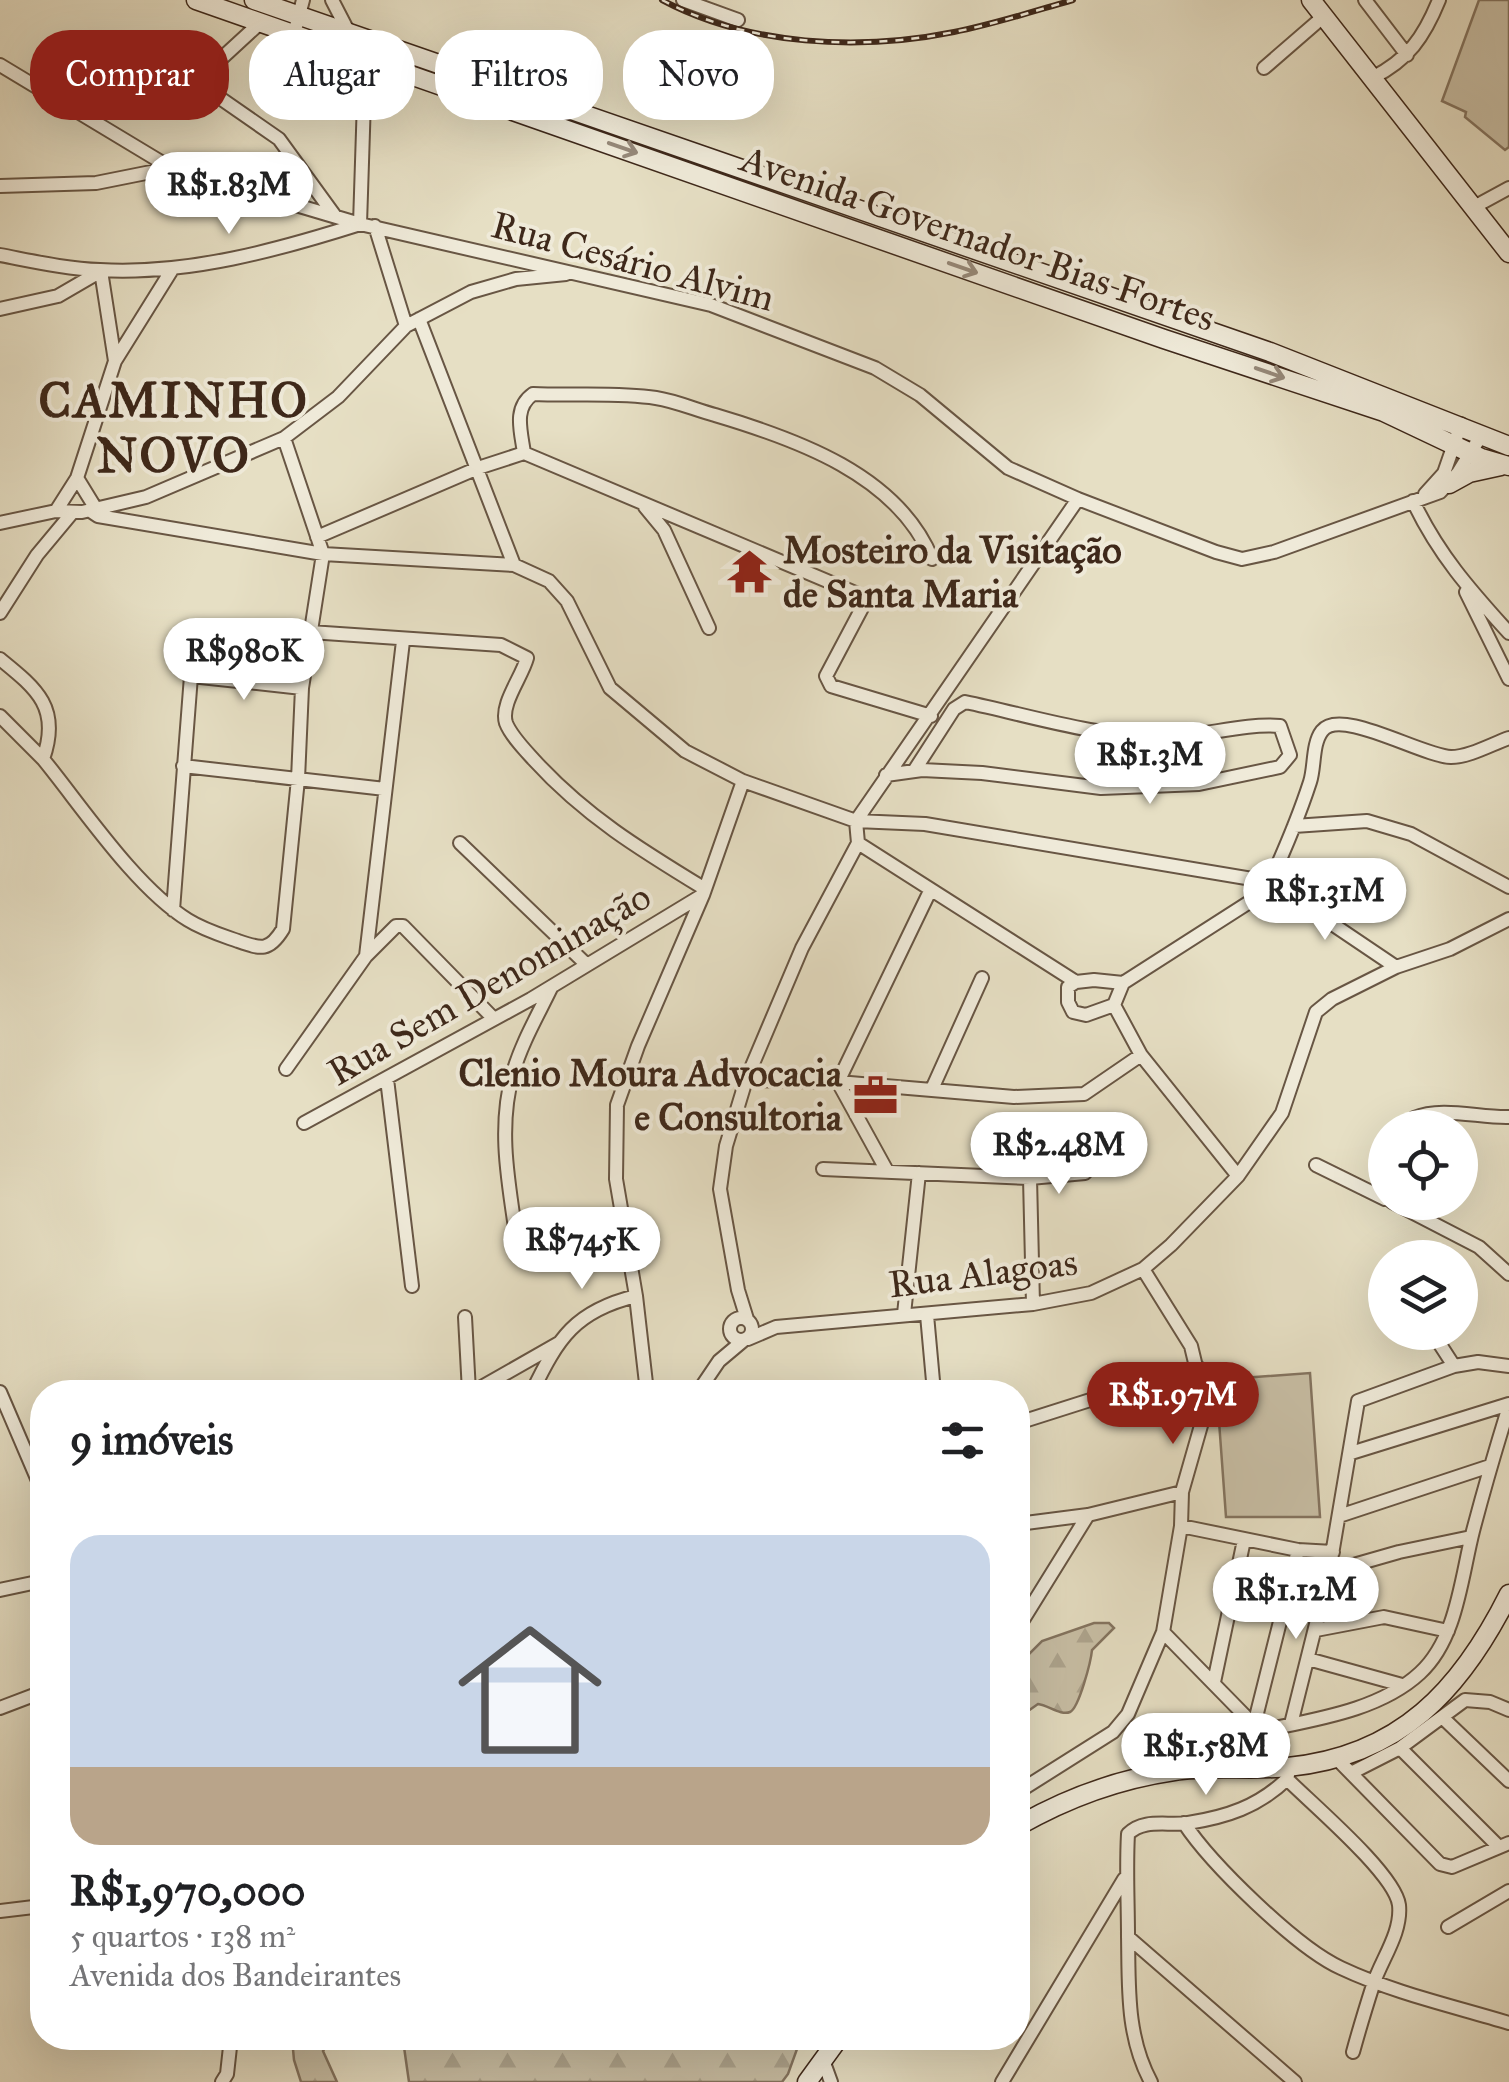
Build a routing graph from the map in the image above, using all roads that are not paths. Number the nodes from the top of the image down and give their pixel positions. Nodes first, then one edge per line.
1 (196, 0) edge
2 (254, 0) edge
3 (316, 0) edge
4 (332, 0) edge
5 (682, 0) edge
6 (1311, 0) edge
7 (1438, 0) edge
8 (1368, 1) edge
9 (301, 8) edge
10 (1324, 16) junction
11 (738, 20) dead end
12 (260, 23) junction
13 (282, 30) edge
14 (347, 30) edge
15 (353, 30) edge
16 (1407, 55) junction
17 (415, 58) edge
18 (0, 65) edge
19 (1264, 68) dead end
20 (415, 73) edge
21 (1372, 78) junction
22 (367, 120) edge
23 (577, 122) junction
24 (171, 168) junction
25 (717, 170) junction
26 (0, 186) edge
27 (1509, 188) edge
28 (1474, 207) junction
29 (336, 216) junction
30 (886, 220) junction
31 (368, 225) junction
32 (917, 230) junction
33 (878, 238) junction
34 (907, 249) junction
35 (1509, 253) edge
36 (0, 255) edge
37 (173, 268) junction
38 (101, 270) junction
39 (579, 272) junction
40 (0, 309) edge
41 (412, 322) junction
42 (114, 361) junction
43 (1461, 424) junction
44 (1482, 434) junction
45 (284, 438) junction
46 (1509, 446) edge
47 (1462, 449) junction
48 (524, 453) junction
49 (1508, 466) edge
50 (478, 468) junction
51 (76, 478) junction
52 (1449, 484) junction
53 (1418, 498) junction
54 (1078, 499) junction
55 (643, 505) junction
56 (92, 510) junction
57 (56, 511) junction
58 (72, 513) junction
59 (0, 523) edge
60 (317, 538) junction
61 (323, 554) junction
62 (932, 559) dead end
63 (514, 565) junction
64 (1459, 578) junction
65 (0, 613) edge
66 (709, 628) dead end
67 (310, 632) junction
68 (1509, 633) edge
69 (403, 641) junction
70 (0, 659) edge
71 (1509, 679) edge
72 (302, 688) junction
73 (0, 716) edge
74 (931, 716) junction
75 (1509, 738) edge
76 (43, 758) junction
77 (182, 766) junction
78 (914, 771) junction
79 (886, 776) junction
80 (298, 780) junction
81 (743, 781) junction
82 (385, 790) junction
83 (856, 821) junction
84 (1294, 826) junction
85 (460, 843) dead end
86 (858, 844) junction
87 (1273, 884) junction
88 (1509, 887) edge
89 (930, 891) junction
90 (704, 892) junction
91 (174, 910) junction
92 (1509, 919) edge
93 (366, 956) junction
94 (587, 965) junction
95 (1396, 968) junction
96 (982, 978) dead end
97 (1076, 982) junction
98 (1123, 983) junction
99 (552, 986) junction
100 (1114, 1005) junction
101 (494, 1020) junction
102 (1141, 1056) junction
103 (286, 1069) dead end
104 (387, 1079) junction
105 (746, 1080) junction
106 (838, 1082) junction
107 (932, 1089) junction
108 (1509, 1117) edge
109 (1478, 1118) edge
110 (304, 1123) dead end
111 (1316, 1165) dead end
112 (823, 1170) dead end
113 (887, 1171) junction
114 (1084, 1173) dead end
115 (919, 1174) junction
116 (1238, 1176) junction
117 (1030, 1178) junction
118 (1368, 1191) edge
119 (1426, 1220) edge
120 (516, 1241) dead end
121 (1143, 1269) junction
122 (1509, 1274) edge
123 (412, 1286) dead end
124 (738, 1290) junction
125 (636, 1296) junction
126 (1033, 1304) junction
127 (904, 1314) junction
128 (928, 1315) junction
129 (465, 1317) dead end
130 (749, 1321) junction
131 (730, 1327) junction
132 (776, 1327) junction
133 (746, 1340) junction
134 (561, 1342) junction
135 (1444, 1350) edge
136 (720, 1361) junction
137 (1197, 1366) junction
138 (1454, 1366) junction
139 (1509, 1366) edge
140 (470, 1380) edge
141 (493, 1380) edge
142 (539, 1380) edge
143 (646, 1380) edge
144 (707, 1380) edge
145 (933, 1380) edge
146 (0, 1392) edge
147 (1509, 1405) edge
148 (1030, 1419) edge
149 (1352, 1453) junction
150 (30, 1462) edge
151 (1490, 1466) junction
152 (1182, 1492) junction
153 (1088, 1515) junction
154 (1339, 1516) junction
155 (1030, 1522) edge
156 (1182, 1526) junction
157 (1471, 1537) junction
158 (1244, 1540) junction
159 (1298, 1550) junction
160 (1333, 1552) junction
161 (1329, 1572) junction
162 (30, 1584) edge
163 (0, 1590) edge
164 (1509, 1594) edge
165 (1030, 1608) edge
166 (1316, 1630) junction
167 (1448, 1630) junction
168 (1163, 1632) junction
169 (1308, 1660) junction
170 (1214, 1682) junction
171 (1402, 1685) junction
172 (30, 1697) edge
173 (0, 1708) edge
174 (1509, 1710) edge
175 (1442, 1717) junction
176 (1291, 1724) junction
177 (1255, 1728) junction
178 (1400, 1748) junction
179 (1344, 1766) junction
180 (1264, 1768) junction
181 (1288, 1773) junction
182 (1509, 1781) edge
183 (1030, 1784) edge
184 (1030, 1819) edge
185 (1184, 1823) junction
186 (1504, 1845) edge
187 (1125, 1876) junction
188 (1509, 1892) edge
189 (30, 1907) edge
190 (0, 1911) edge
191 (1448, 1926) dead end
192 (1128, 1938) junction
193 (1374, 1982) junction
194 (1509, 2023) edge
195 (1030, 2035) edge
196 (230, 2050) edge
197 (830, 2050) edge
198 (1021, 2050) edge
199 (1352, 2052) dead end
200 (823, 2060) junction
201 (222, 2082) edge
202 (807, 2082) edge
203 (831, 2082) edge
204 (1002, 2082) edge
205 (1151, 2082) edge
206 (1295, 2082) edge

1 - 12 main road, Avenida Governador Bias Fortes
2 - 9 main road, Avenida Governador Bias Fortes
3 - 9 street
4 - 15 street
5 - 11 street
6 - 10 main road
7 - 16 street
8 - 16 street
9 - 14 main road, Avenida Governador Bias Fortes
10 - 19 street
10 - 21 main road
12 - 13 main road, Avenida Governador Bias Fortes
12 - 29 street
16 - 21 street
17 - 23 main road, Avenida Governador Bias Fortes
18 - 24 street
20 - 23 main road, Avenida Governador Bias Fortes
21 - 28 main road
22 - 31 street
23 - 25 main road, Avenida Governador Bias Fortes
24 - 26 street
24 - 29 street, Rua Cesário Alvim
25 - 30 main road, Avenida Governador Bias Fortes
25 - 33 main road, Avenida Governador Bias Fortes
27 - 28 street
28 - 35 main road
29 - 31 street, Rua Cesário Alvim
30 - 32 main road, Avenida Governador Bias Fortes
30 - 33 main road
31 - 37 street
31 - 39 street, Rua Cesário Alvim
31 - 41 street
32 - 34 main road
32 - 43 main road, Avenida Governador Bias Fortes
33 - 34 main road, Avenida Governador Bias Fortes
34 -> 47 main road, Avenida Governador Bias Fortes
36 - 38 street
37 - 38 street
37 - 42 street
38 - 40 street
38 - 42 street
39 - 41 street
39 - 54 street, Rua Cesário Alvim
41 - 45 street
41 - 50 street
42 - 51 street
43 - 44 main road, Avenida Governador Bias Fortes
43 - 47 street
44 - 46 main road, Avenida Governador Bias Fortes
44 - 47 street
45 - 56 street
45 - 60 street
47 - 49 main road, Avenida Governador Bias Fortes
47 - 52 street
47 - 53 street
48 - 50 street
48 - 55 street
48 - 62 street
49 - 52 main road
50 - 60 street
50 - 63 street
51 - 56 street
51 - 57 street
52 - 53 street, Rua Cesário Alvim
53 - 54 street, Rua Cesário Alvim
53 - 64 street
54 - 74 street
55 - 66 street
55 - 74 street
56 - 58 street
56 - 61 street
57 - 58 street
57 - 59 street
58 - 65 street
60 - 61 street
61 - 63 street
61 - 67 street
63 - 81 street
64 - 68 street
64 - 71 street
67 - 69 street
67 - 72 street
69 - 82 street
69 - 90 street
70 - 76 street
72 - 77 street
72 - 80 street
73 - 76 street
74 - 79 street
75 - 84 street
76 - 91 street
77 - 80 street
77 - 91 street
78 - 78 street
78 - 79 street
79 - 83 street
80 - 82 street
80 - 91 street
81 - 83 street
81 - 90 street
82 - 93 street
83 - 86 street
83 - 87 street
84 - 87 street
84 - 88 street
85 - 94 street
86 - 89 street
86 - 105 street
87 - 95 street
87 - 98 street
89 - 97 street
89 - 106 street
90 - 94 street, Rua Sem Denominação
90 - 125 street
92 - 95 street, Rua Alagoas
93 - 101 street
93 - 103 street
94 - 99 street, Rua Sem Denominação
95 - 116 street, Rua Alagoas
96 - 107 street
97 - 98 street
97 - 100 street
98 - 100 street
99 - 101 street, Rua Sem Denominação
99 - 120 street
100 - 102 street
101 - 104 street, Rua Sem Denominação
102 - 107 street
102 - 116 street
104 - 110 street, Rua Sem Denominação
104 - 123 street
105 - 106 street
105 - 124 street
106 - 107 street
106 - 113 street
108 - 109 street
111 - 118 street
112 - 113 street
113 - 115 street
114 - 117 street
115 - 117 street
115 - 127 street
116 - 121 street, Rua Alagoas
117 - 126 street
119 - 122 street
121 - 126 street, Rua Alagoas
121 - 137 street
124 - 130 street
124 - 131 street, Rua Alagoas
125 - 134 street
125 - 143 street
126 - 128 street, Rua Alagoas
127 - 128 street, Rua Alagoas
127 - 132 street, Rua Alagoas
128 - 145 street
129 - 140 street
130 - 131 street
130 - 132 street, Rua Alagoas
130 - 133 street
131 - 133 street
131 - 136 street, Rua Alagoas
132 - 133 street, Rua Alagoas
133 - 136 street, Rua Alagoas
134 - 141 street
134 - 142 street
135 - 138 street
136 - 144 street, Rua Alagoas
137 - 148 street
137 - 152 street
138 - 139 street
138 - 149 street
146 - 150 street
147 - 149 street
147 - 151 street
149 - 154 street
151 - 154 street
151 - 157 street
152 - 153 street
152 - 156 street
153 - 155 street
153 - 165 street
154 - 160 street
156 - 158 street
156 - 168 street
157 - 161 street
157 - 167 street
158 - 159 street
158 - 170 street
159 - 160 street
159 - 177 street
160 - 161 street
161 - 166 street
162 - 163 street
164 - 179 main road
166 - 167 street
166 - 169 street
167 - 171 street
168 - 170 street
168 - 183 street
169 - 171 street
169 - 176 street
170 - 177 street
171 - 176 street
172 - 173 street
174 - 175 street
175 - 178 street
175 - 182 street
176 - 177 street
177 - 180 street
178 - 179 street
178 - 186 street
179 - 181 main road
179 - 186 street
180 - 181 main road
180 - 184 main road
181 - 185 street
181 - 193 street
185 - 187 street
185 - 193 street
187 - 192 street
187 - 195 street
188 - 191 street
189 - 190 street
192 - 205 street
192 - 206 street
193 - 194 street
193 - 199 street
196 - 201 street
197 - 200 main road
198 - 204 street
200 - 202 main road
200 - 203 street

